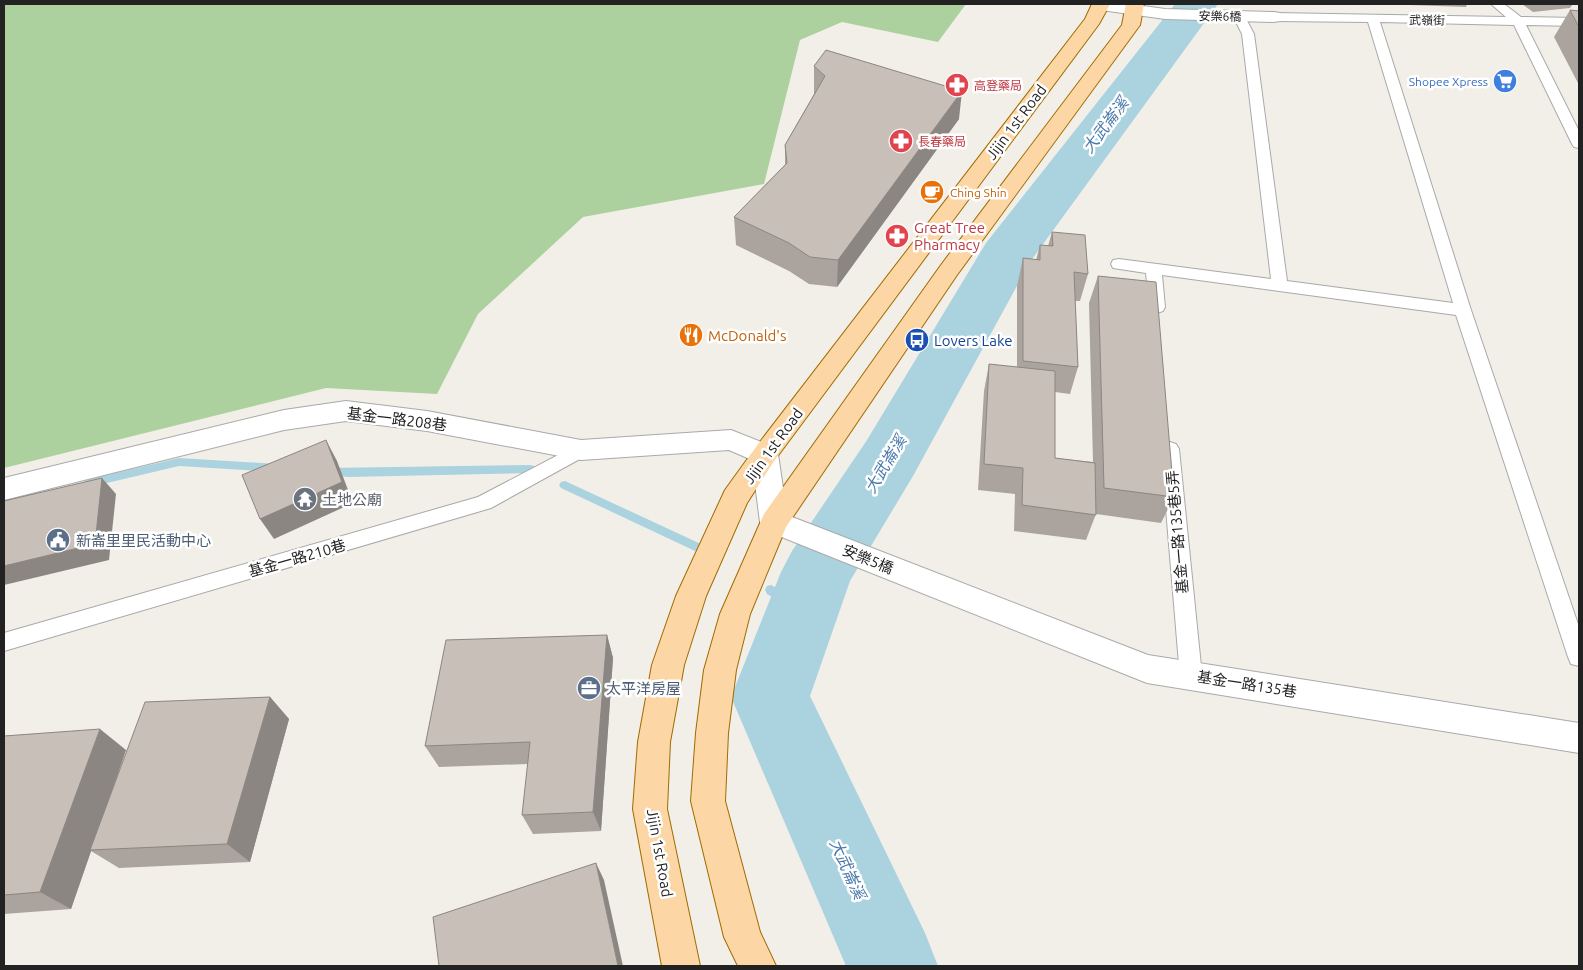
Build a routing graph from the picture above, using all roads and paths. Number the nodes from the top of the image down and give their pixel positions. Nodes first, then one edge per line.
1 (1101, 4) edge
2 (1497, 4) edge
3 (1134, 7) edge
4 (1239, 16) junction
5 (1274, 17) joint
6 (1373, 20) junction
7 (1519, 22) junction
8 (1579, 22) edge
9 (1579, 144) edge
10 (1119, 264) dead end
11 (1153, 268) junction
12 (1280, 286) junction
13 (1463, 310) junction
14 (1158, 328) edge
15 (1168, 427) edge
16 (580, 450) junction
17 (765, 454) junction
18 (4, 489) edge
19 (774, 522) junction
20 (928, 582) joint
21 (4, 642) edge
22 (1579, 657) edge
23 (1191, 676) junction
24 (1579, 738) edge
25 (681, 966) edge
26 (758, 966) edge

1 - 3 street
1 - 17 main road, Jijin 1st Road
2 - 7 lane
3 - 4 street, 安樂6橋
3 - 19 main road
4 - 5 street, 安樂6橋
4 - 12 lane
5 - 6 lane, 武嶺街
6 - 7 lane, 武嶺街
6 - 13 lane
7 - 8 lane, 武嶺街
7 - 9 lane
10 - 11 lane
11 - 12 lane
11 - 14 lane
12 - 13 lane
13 - 22 lane
15 - 23 lane, 基金一路135巷5弄
16 - 17 street, 基金一路208巷
16 - 18 street, 基金一路208巷
16 - 21 lane, 基金一路210巷
17 - 19 street
17 - 25 main road, Jijin 1st Road
19 - 20 street, 安樂5橋
19 - 26 main road
20 - 23 street, 基金一路135巷
23 - 24 street, 基金一路135巷

